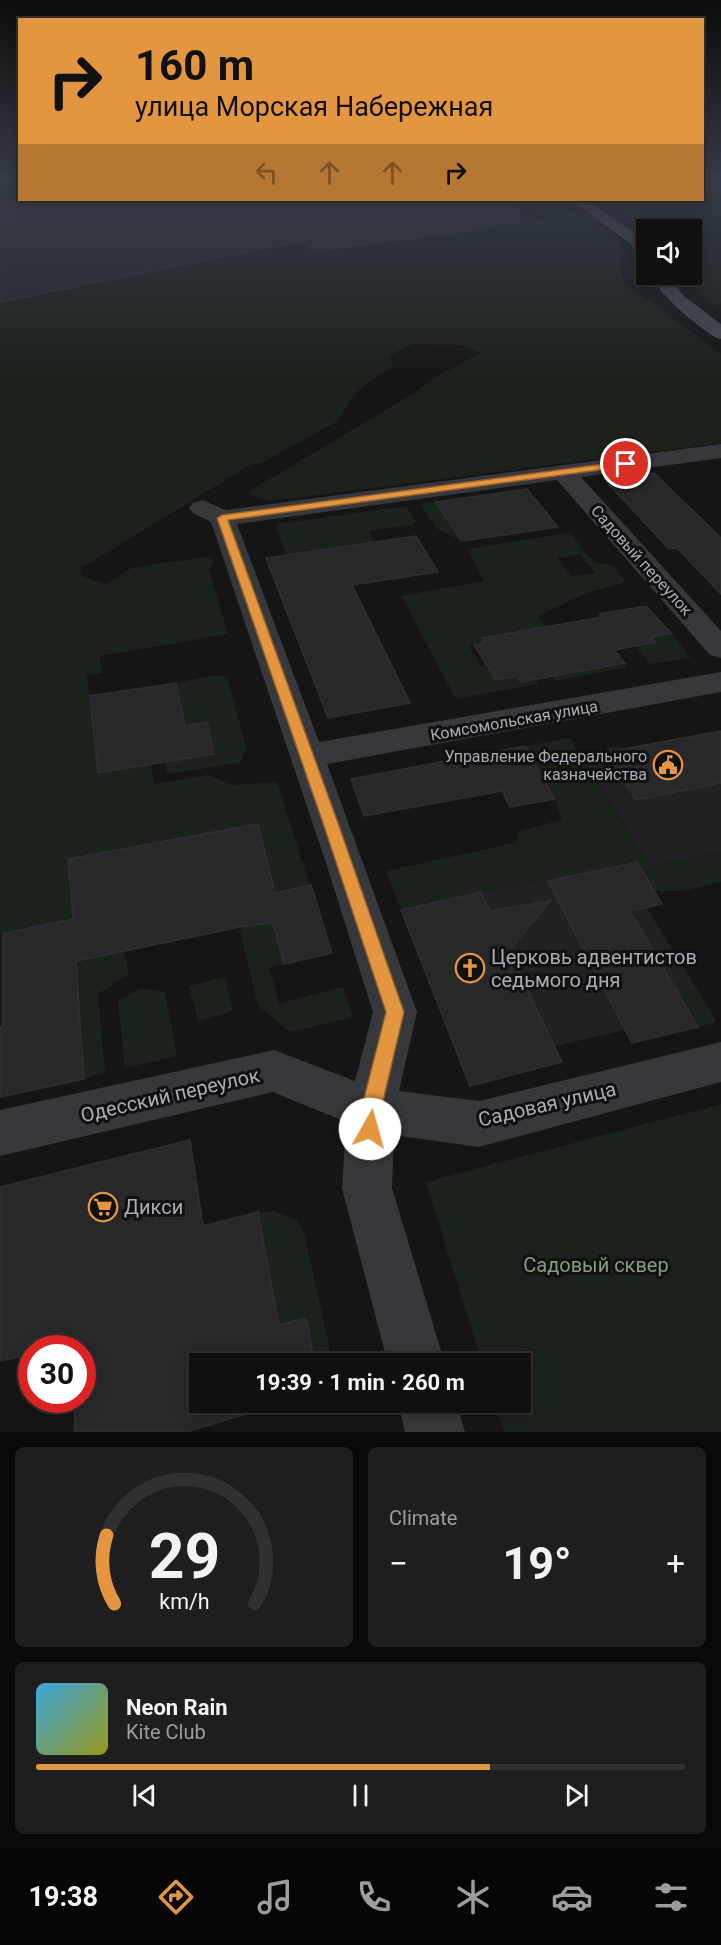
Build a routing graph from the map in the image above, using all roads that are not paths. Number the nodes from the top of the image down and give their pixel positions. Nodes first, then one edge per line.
1 (663, 285) edge
2 (721, 333) edge
3 (721, 451) edge
4 (563, 472) junction
5 (721, 649) edge
6 (721, 682) edge
7 (307, 756) junction
8 (721, 1062) edge
9 (371, 1110) junction
10 (0, 1134) edge
11 (414, 1353) edge
12 (430, 1413) edge
13 (435, 1432) edge

1 - 2 street
3 - 4 street
4 - 5 street, Садовый переулок
4 - 7 street
6 - 7 street, Комсомольская улица
7 - 9 street
8 - 9 street, Садовая улица
9 - 10 street, Одесский переулок
9 - 11 street
12 - 13 street

